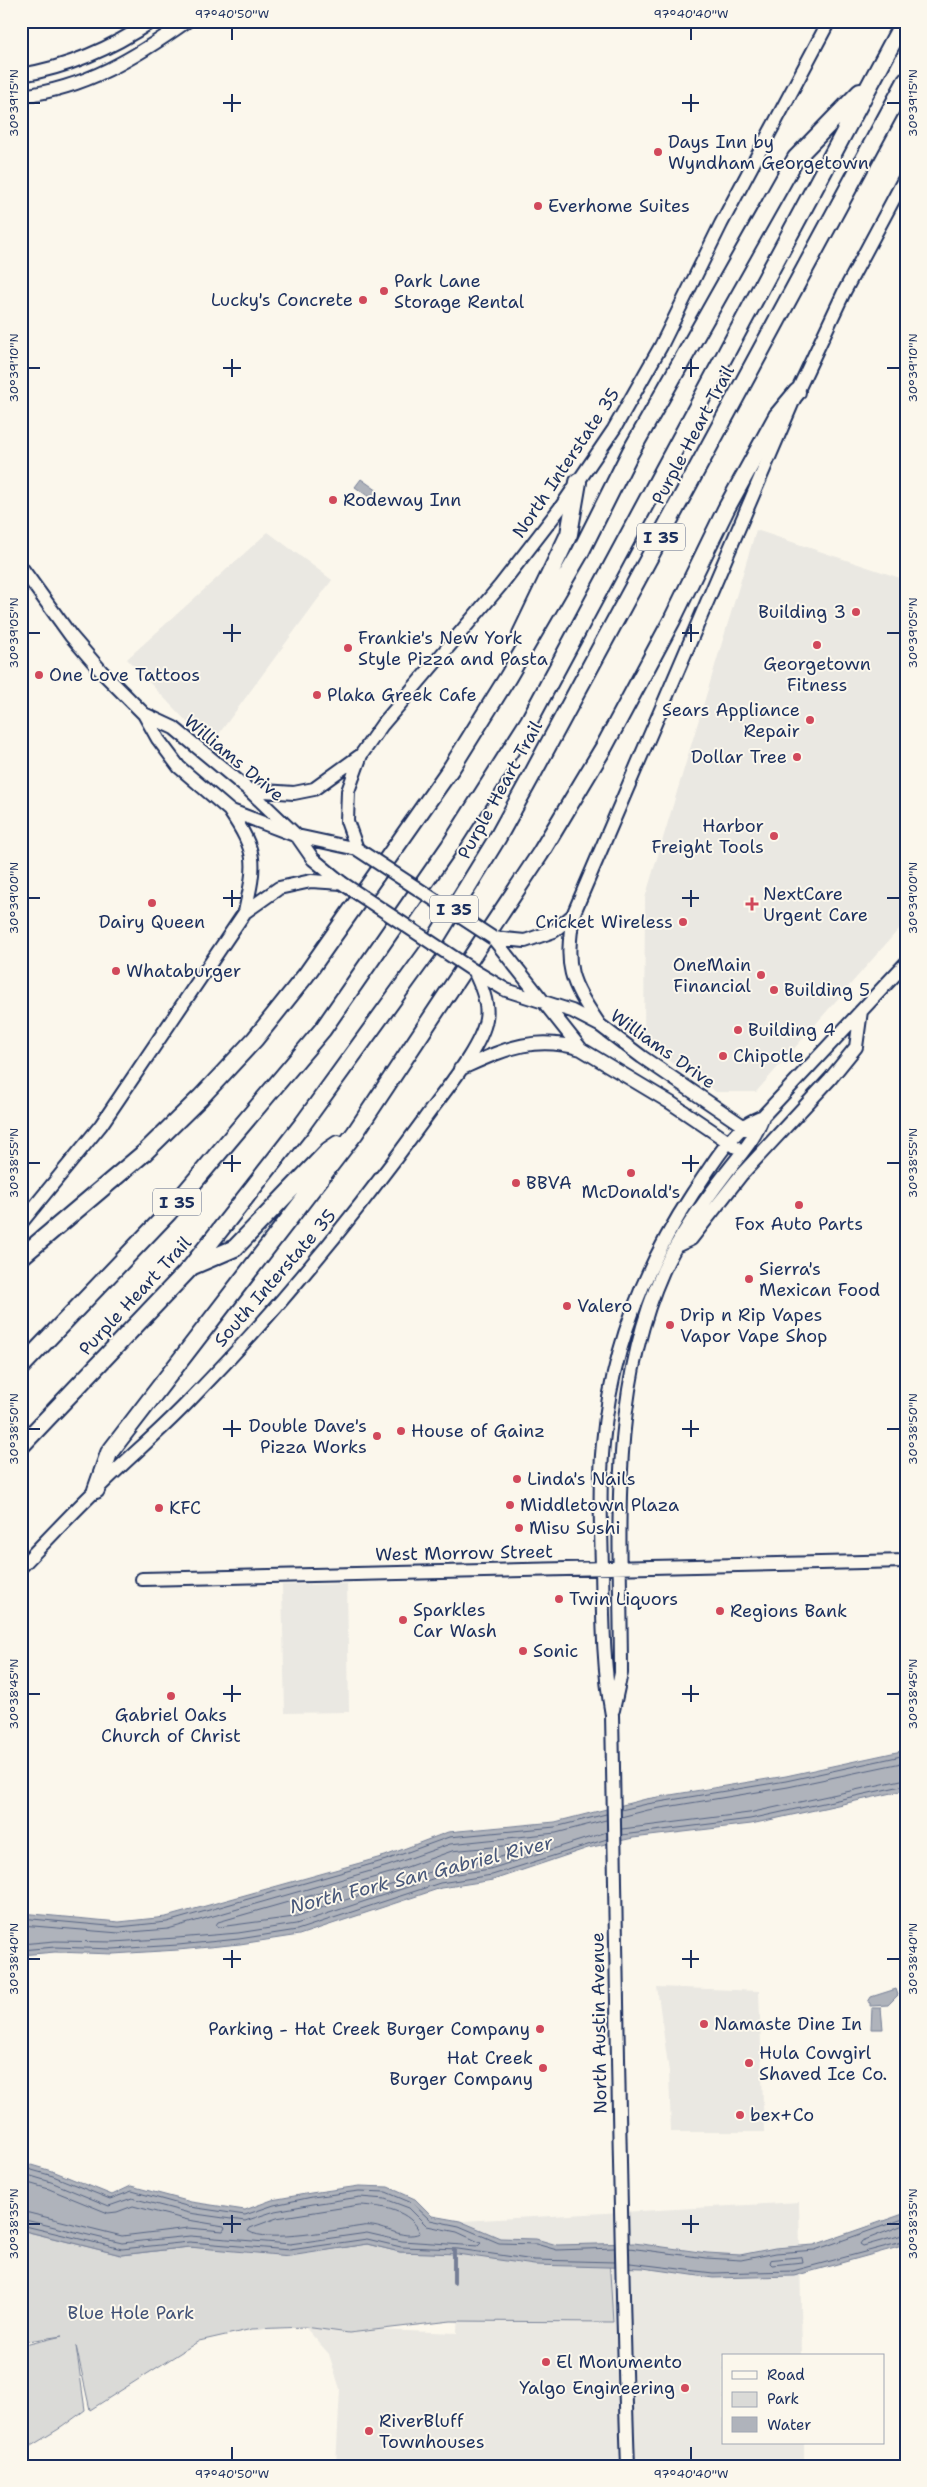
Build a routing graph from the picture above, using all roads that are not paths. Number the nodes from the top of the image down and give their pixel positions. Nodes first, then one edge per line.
1 (152, 21) edge
2 (187, 21) edge
3 (828, 21) edge
4 (904, 21) edge
5 (21, 75) edge
6 (874, 78) junction
7 (906, 81) edge
8 (21, 96) edge
9 (906, 176) edge
10 (797, 392) junction
11 (578, 482) junction
12 (21, 567) edge
13 (144, 714) junction
14 (360, 755) junction
15 (250, 790) junction
16 (432, 793) junction
17 (229, 810) junction
18 (297, 836) junction
19 (357, 849) junction
20 (342, 883) junction
21 (244, 912) junction
22 (573, 915) junction
23 (493, 938) junction
24 (906, 963) edge
25 (474, 971) junction
26 (543, 1002) junction
27 (861, 1011) junction
28 (600, 1026) junction
29 (581, 1049) junction
30 (460, 1069) junction
31 (763, 1116) junction
32 (744, 1126) junction
33 (355, 1133) junction
34 (756, 1134) junction
35 (730, 1142) junction
36 (744, 1151) junction
37 (21, 1223) edge
38 (676, 1246) junction
39 (21, 1257) edge
40 (191, 1267) junction
41 (21, 1367) edge
42 (21, 1446) edge
43 (96, 1490) junction
44 (906, 1561) edge
45 (21, 1567) edge
46 (602, 1567) junction
47 (621, 1567) junction
48 (142, 1579) dead end
49 (612, 1714) junction
50 (628, 2466) edge

1 - 5 main road
2 - 8 main road
3 - 11 main road, North Interstate 35
4 - 6 highway, Purple Heart Trail / I 35
6 - 16 highway
6 - 41 highway, Purple Heart Trail / I 35
7 - 40 highway, Purple Heart Trail / I 35
9 - 10 main road
10 - 22 main road
10 - 33 highway
11 - 14 main road, North Interstate 35
11 - 16 highway
12 - 13 main road, Williams Drive
13 - 15 main road, Williams Drive
13 - 17 main road, Williams Drive
14 - 15 main road
14 - 19 main road, North Interstate 35
15 - 18 main road, Williams Drive
16 - 39 highway
17 - 18 main road, Williams Drive
17 - 21 main road
18 - 19 main road, Williams Drive
18 - 20 main road, Williams Drive
19 - 23 main road, Williams Drive, bridge
20 - 21 main road
20 - 25 main road, Williams Drive, bridge
21 - 37 main road
22 - 23 main road
22 - 28 main road
23 - 26 main road, Williams Drive
24 - 27 main road, North Austin Avenue
25 - 26 main road, Williams Drive
25 - 30 main road, South Interstate 35
26 - 28 main road, Williams Drive
26 - 29 main road, Williams Drive
27 - 31 main road, North Austin Avenue
27 - 38 main road
28 - 32 main road, Williams Drive
29 - 30 main road
29 - 35 main road, Williams Drive
30 - 43 main road, South Interstate 35
31 - 32 main road, North Austin Avenue
31 - 34 main road, North Austin Avenue
32 - 34 main road, Williams Drive
32 - 35 main road, North Austin Avenue
33 - 40 highway
33 - 43 highway
34 - 36 main road, North Austin Avenue
35 - 36 main road, Williams Drive
35 - 46 main road, North Austin Avenue
36 - 38 main road, North Austin Avenue
38 - 47 main road, North Austin Avenue
40 - 42 highway, Purple Heart Trail / I 35
43 - 45 main road, South Interstate 35
44 - 47 main road, West Morrow Street
46 - 47 main road, West Morrow Street
46 - 48 main road, West Morrow Street
46 - 49 main road, North Austin Avenue
47 - 49 main road, North Austin Avenue
49 - 50 main road, North Austin Avenue

